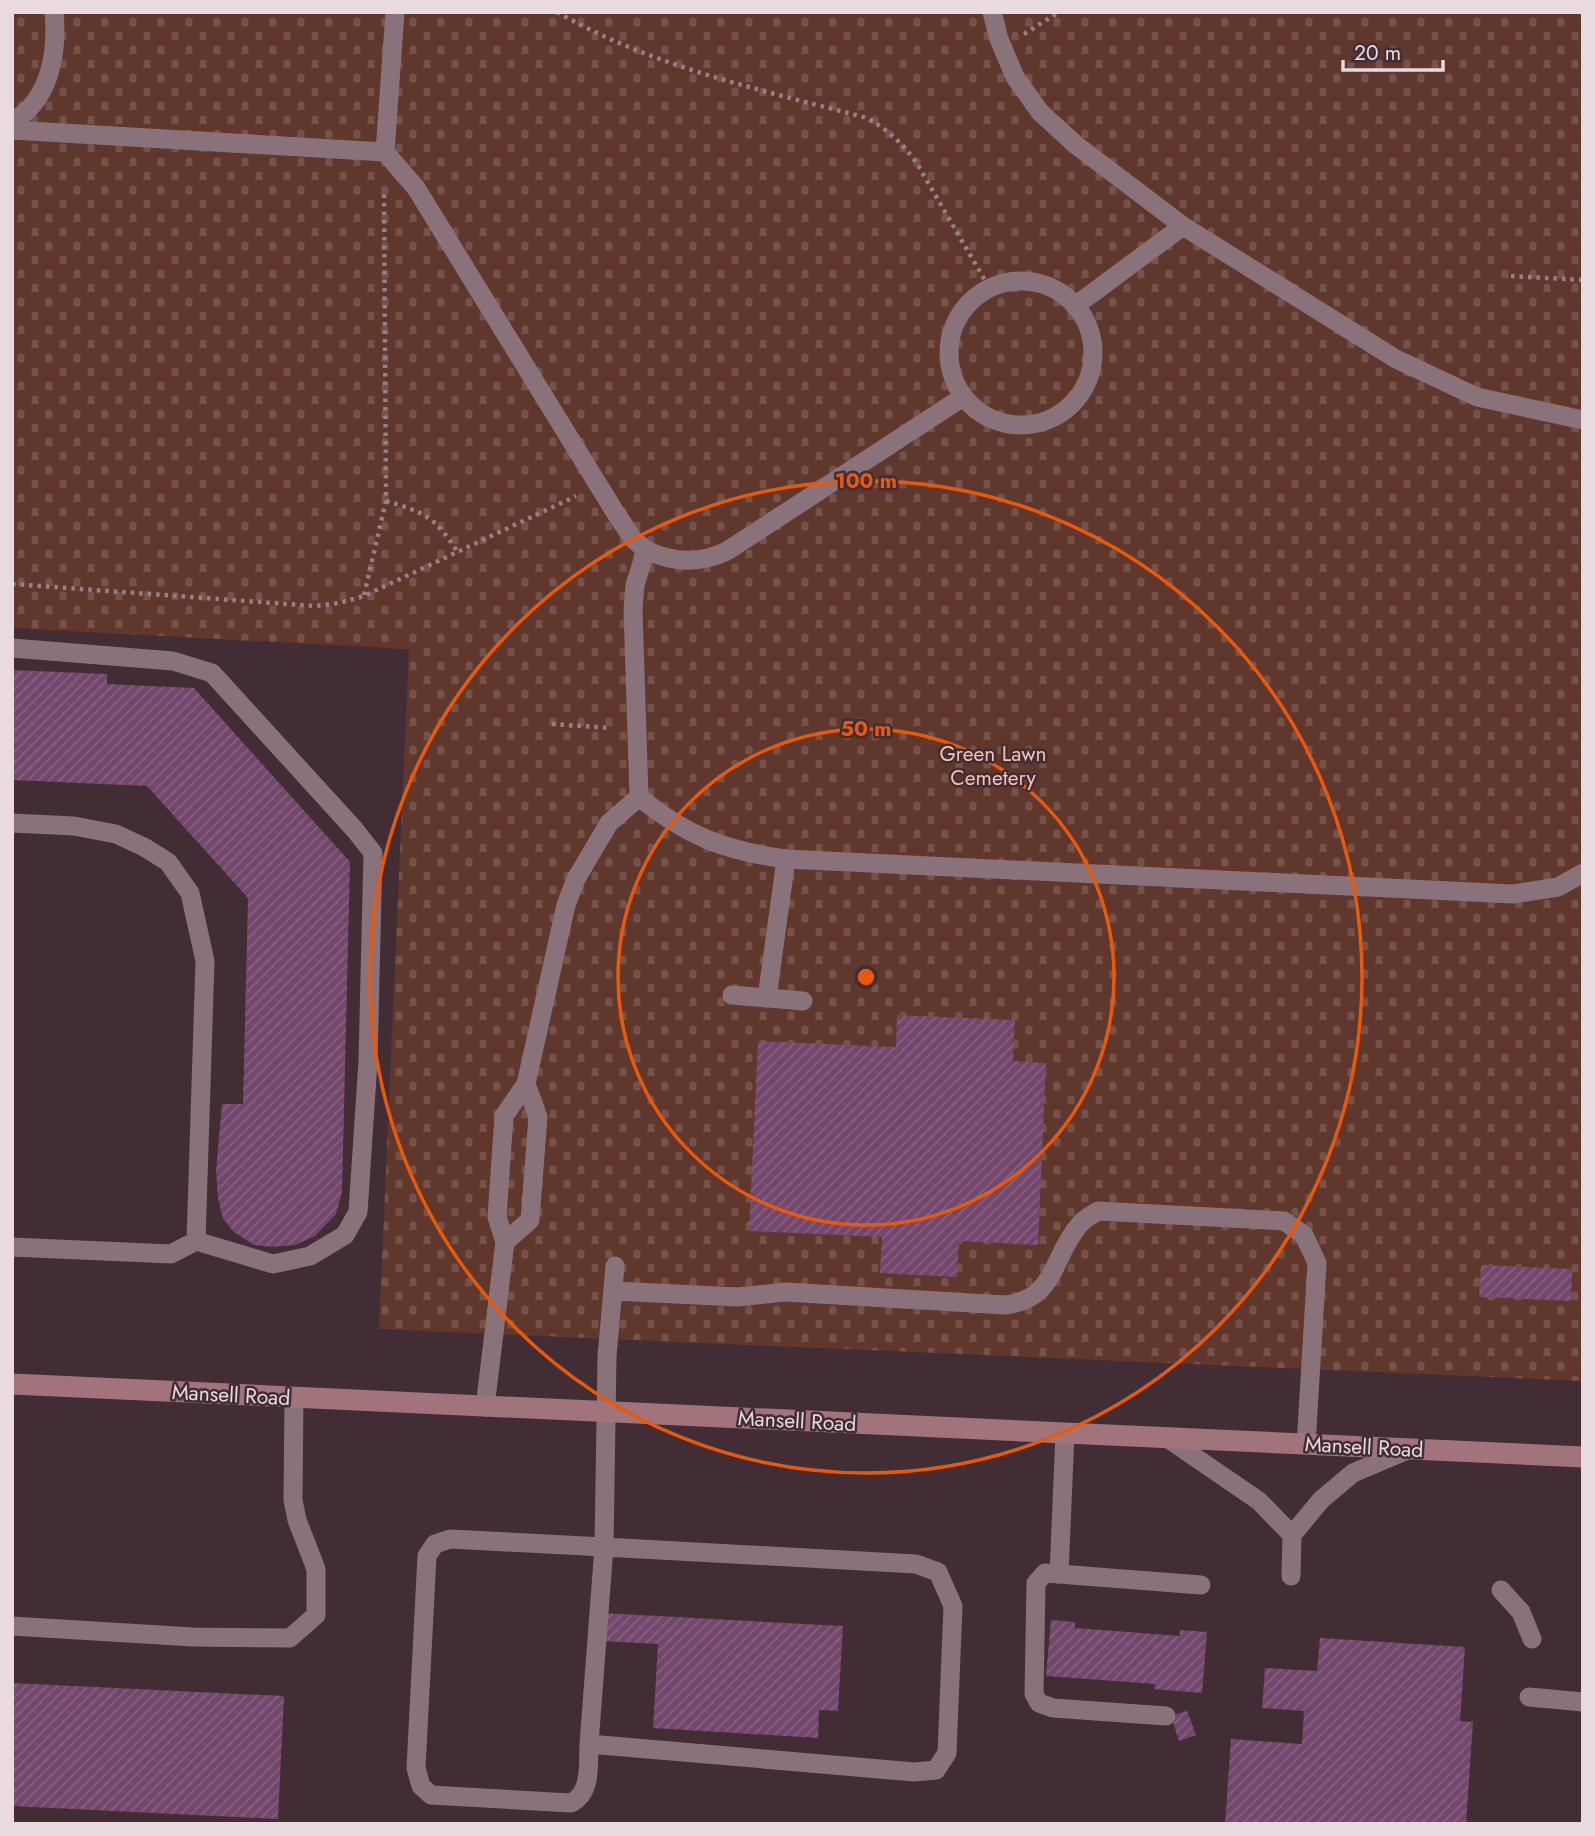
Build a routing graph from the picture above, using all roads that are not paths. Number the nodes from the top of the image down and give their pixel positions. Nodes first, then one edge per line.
1 (54, 12) edge
2 (395, 12) edge
3 (992, 12) edge
4 (12, 122) edge
5 (12, 130) edge
6 (385, 152) junction
7 (1183, 226) junction
8 (1075, 306) junction
9 (963, 397) junction
10 (1583, 420) edge
11 (646, 551) junction
12 (12, 649) edge
13 (639, 797) junction
14 (12, 823) edge
15 (786, 859) junction
16 (1583, 873) edge
17 (732, 996) dead end
18 (767, 998) junction
19 (803, 1001) dead end
20 (526, 1084) junction
21 (196, 1241) junction
22 (505, 1242) junction
23 (12, 1247) edge
24 (615, 1266) dead end
25 (614, 1291) junction
26 (12, 1384) edge
27 (294, 1398) junction
28 (485, 1407) junction
29 (606, 1412) junction
30 (1065, 1434) junction
31 (1167, 1438) junction
32 (1306, 1445) junction
33 (1410, 1449) junction
34 (1583, 1457) edge
35 (1297, 1530) junction
36 (604, 1547) junction
37 (1059, 1574) junction
38 (1291, 1576) dead end
39 (1201, 1585) dead end
40 (1501, 1590) dead end
41 (12, 1626) edge
42 (1532, 1639) dead end
43 (1529, 1697) dead end
44 (1583, 1702) edge
45 (1166, 1716) dead end
46 (589, 1744) junction

1 - 4 lane
2 - 6 lane
3 - 7 lane
5 - 6 lane
6 - 11 lane
7 - 8 lane
7 - 10 lane
8 - 9 lane
8 - 9 lane
9 - 11 lane
11 - 13 lane
12 - 21 lane
13 - 15 lane
13 - 20 lane
14 - 21 lane
15 - 16 lane
15 - 18 lane
17 - 18 lane
18 - 19 lane
20 - 22 lane
20 - 22 lane
21 - 23 lane
22 - 28 lane
24 - 25 lane
25 - 29 lane
25 - 32 lane
26 - 27 main road, Mansell Road
27 - 28 main road, Mansell Road
27 - 41 lane
28 - 29 main road, Mansell Road
29 - 30 main road, Mansell Road
29 - 36 lane
30 - 31 main road, Mansell Road
30 - 37 lane
31 - 32 main road, Mansell Road
31 - 35 lane
32 - 33 main road, Mansell Road
33 - 34 main road, Mansell Road
33 - 35 lane
35 - 38 lane
36 - 46 lane
36 - 46 lane
36 - 46 lane
37 - 39 lane
37 - 45 lane
40 - 42 lane
43 - 44 lane

